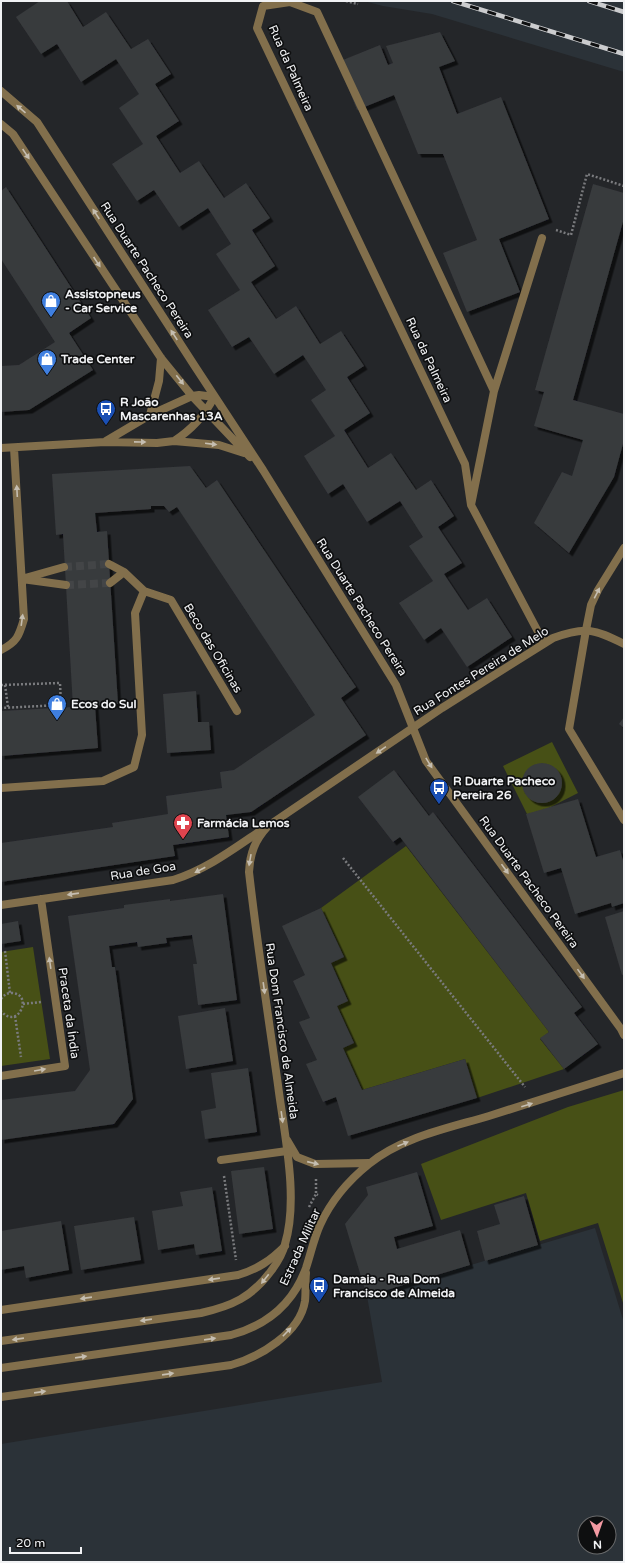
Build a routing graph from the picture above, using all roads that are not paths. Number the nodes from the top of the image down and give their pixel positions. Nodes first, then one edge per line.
1 (1, 91) edge
2 (1, 124) edge
3 (542, 238) road end
4 (161, 358) junction
5 (494, 392) junction
6 (192, 396) junction
7 (214, 397) junction
8 (206, 410) junction
9 (150, 414) junction
10 (174, 440) junction
11 (106, 442) junction
12 (1, 448) edge
13 (14, 448) junction
14 (246, 453) junction
15 (263, 470) junction
16 (471, 505) junction
17 (624, 548) edge
18 (109, 564) tunnel mouth
19 (64, 566) tunnel mouth
20 (124, 572) junction
21 (22, 579) junction
22 (110, 583) tunnel mouth
23 (66, 585) tunnel mouth
24 (144, 591) junction
25 (586, 630) junction
26 (544, 643) junction
27 (624, 644) edge
28 (1, 650) edge
29 (237, 711) dead end
30 (413, 728) junction
31 (1, 788) edge
32 (624, 820) edge
33 (268, 826) junction
34 (40, 899) junction
35 (1, 905) edge
36 (624, 1035) edge
37 (624, 1073) edge
38 (1, 1076) edge
39 (285, 1138) junction
40 (287, 1151) junction
41 (221, 1160) road end
42 (369, 1163) junction
43 (285, 1245) junction
44 (306, 1268) junction
45 (1, 1310) edge
46 (1, 1341) edge
47 (1, 1368) edge
48 (1, 1397) edge

7 -> 1 street, Rua Duarte Pacheco Pereira
2 -> 4 street, Rua Duarte Pacheco Pereira
3 - 5 street
4 -> 6 street, Rua Duarte Pacheco Pereira
4 - 9 street
5 - 16 street
5 - 16 street, Rua da Palmeira
6 - 7 street
6 - 8 street, Rua Duarte Pacheco Pereira
6 - 9 street
7 - 8 street
7 - 15 street, Rua Duarte Pacheco Pereira
8 - 10 street
8 - 14 street, Rua Duarte Pacheco Pereira
9 - 11 street
11 -> 10 street
10 -> 14 street
11 - 13 street
12 - 13 street
21 -> 13 street
14 - 15 street, Rua Duarte Pacheco Pereira
15 - 30 street, Rua Duarte Pacheco Pereira
16 - 26 street, Rua da Palmeira
25 -> 17 street
18 - 20 street, Beco das Oficinas
19 - 21 street
20 - 22 street
20 - 24 street, Beco das Oficinas
21 - 23 street
28 -> 21 street
24 - 29 street, Beco das Oficinas
24 - 31 street
25 - 26 street, Rua Fontes Pereira de Melo
25 - 27 street
25 - 32 street
26 - 30 street, Rua Fontes Pereira de Melo
30 -> 33 street, Rua de Goa
30 -> 36 street, Rua Duarte Pacheco Pereira
33 -> 34 street, Rua de Goa
33 -> 39 street, Rua Dom Francisco de Almeida
34 - 35 street, Rua de Goa
38 -> 34 street, Praceta da Índia
42 -> 37 street, Estrada Militar
39 - 40 street, Rua Dom Francisco de Almeida
39 -> 42 street
40 - 41 street
40 - 43 street, Rua Dom Francisco de Almeida
42 - 44 street, Estrada Militar
43 -> 45 street, Estrada Militar
43 -> 46 street, Estrada Militar
47 -> 44 street, Estrada Militar
48 -> 44 street

